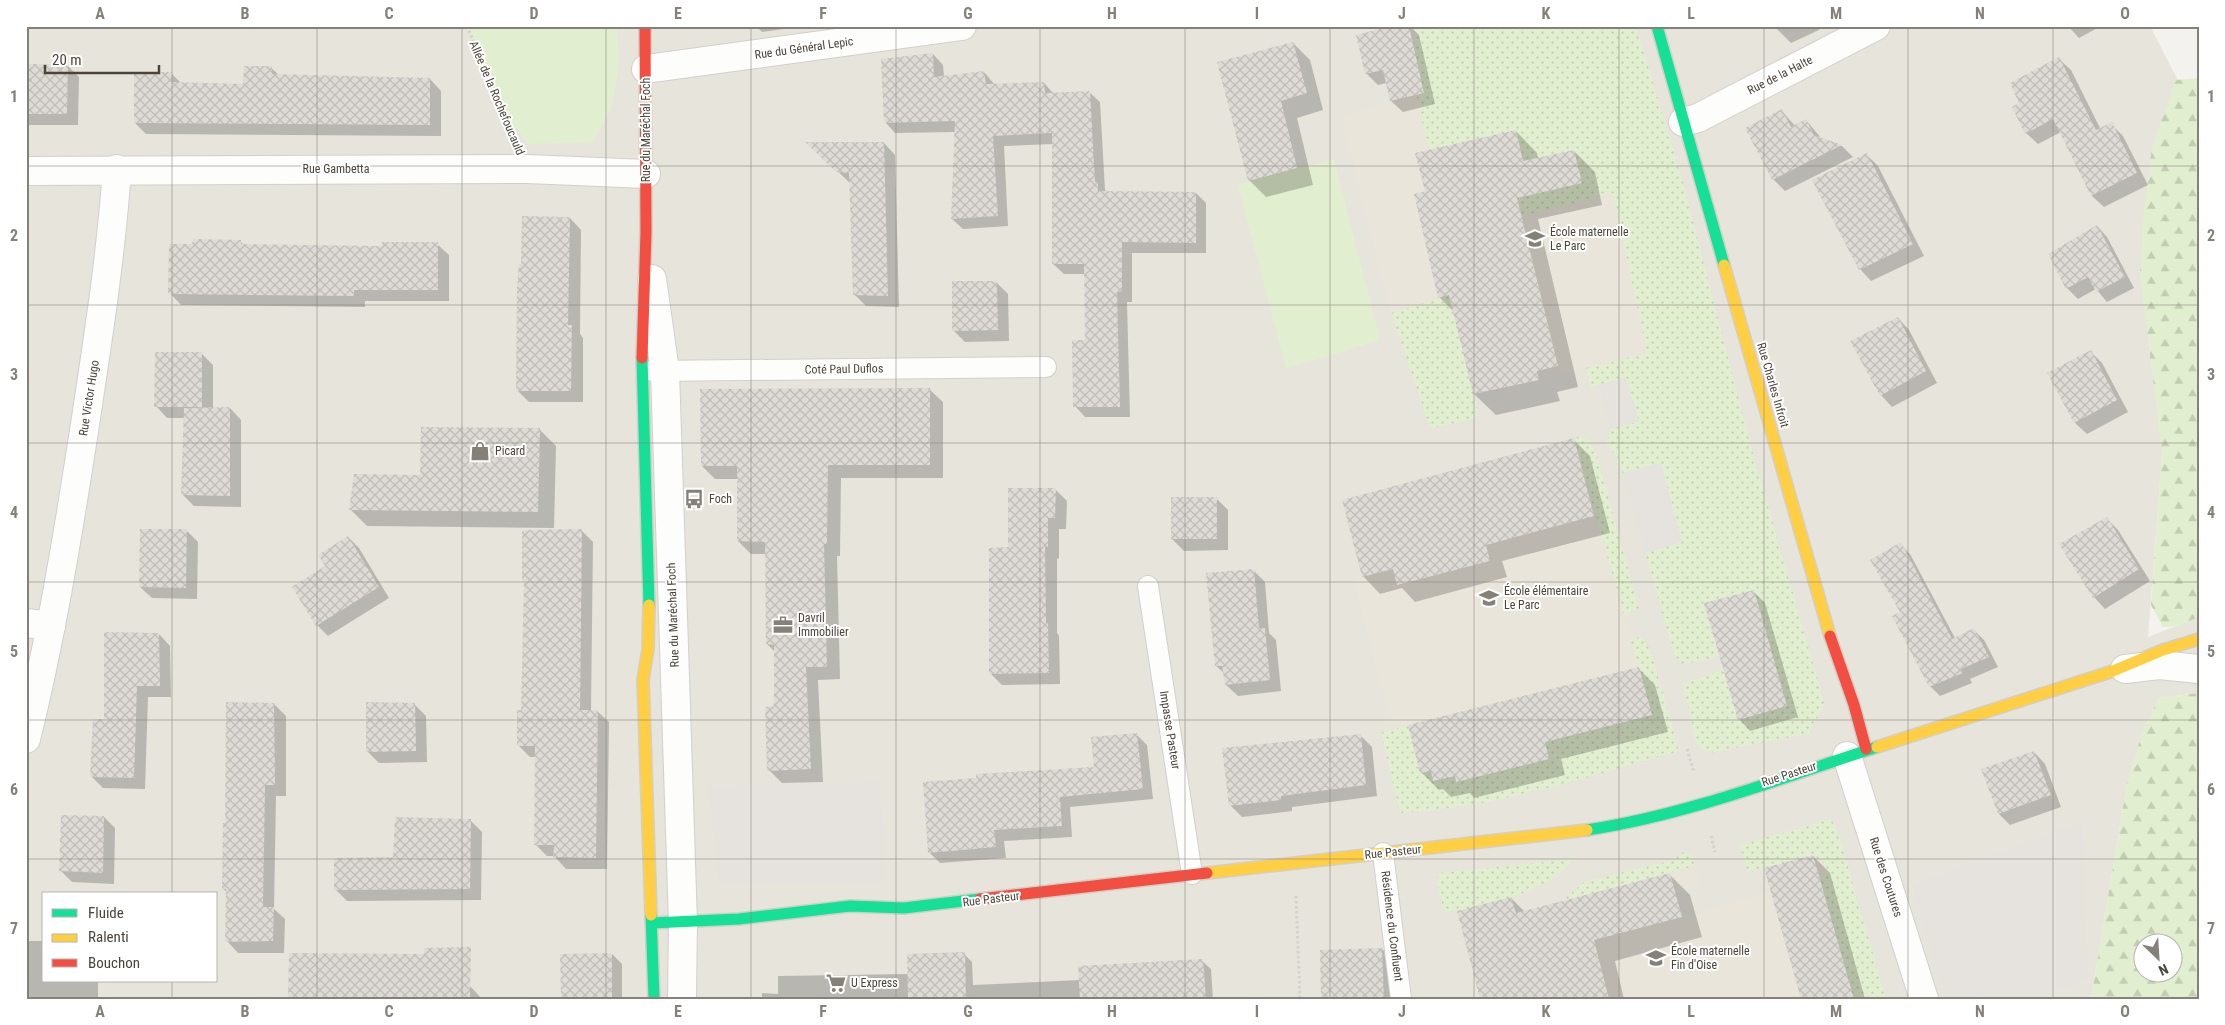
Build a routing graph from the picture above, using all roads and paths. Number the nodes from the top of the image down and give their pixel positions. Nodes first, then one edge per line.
1 (467, 26) edge
2 (645, 26) edge
3 (962, 26) edge
4 (1657, 26) edge
5 (1876, 26) edge
6 (646, 69) junction
7 (1683, 122) junction
8 (117, 169) junction
9 (528, 169) junction
10 (26, 170) edge
11 (646, 174) junction
12 (646, 233) joint
13 (1046, 367) dead end
14 (653, 371) junction
15 (1148, 586) dead end
16 (38, 624) edge
17 (2199, 639) edge
18 (2199, 669) edge
19 (2113, 671) junction
20 (26, 739) edge
21 (1857, 752) junction
22 (1383, 853) junction
23 (1294, 863) junction
24 (1192, 874) junction
25 (652, 923) junction
26 (683, 923) junction
27 (654, 999) edge
28 (682, 999) edge
29 (1300, 999) edge
30 (1401, 999) edge
31 (1924, 999) edge

1 - 9 path, Allée de la Rochefoucauld
2 - 6 street, Rue du Maréchal Foch
3 - 6 street, Rue du Général Lepic
4 - 7 street, Rue Charles Infroit
5 - 7 street, Rue de la Halte
6 - 11 street, Rue du Maréchal Foch
7 - 21 street, Rue Charles Infroit
8 - 9 street, Rue Gambetta
8 - 10 street, Rue Gambetta
8 - 16 street, Rue Victor Hugo
9 - 11 street, Rue Gambetta
11 - 12 street, Rue du Maréchal Foch
12 - 14 street, Rue du Maréchal Foch
13 - 14 lane, Coté Paul Duflos
14 - 25 street, Rue du Maréchal Foch
14 - 26 street, Rue du Maréchal Foch
15 - 24 lane, Impasse Pasteur
16 - 20 street, Rue Victor Hugo
17 - 19 street, Rue Pasteur
18 - 19 street, Rue Pasteur
19 - 21 street, Rue Pasteur
21 - 22 street, Rue Pasteur
21 - 31 street, Rue des Coutures
22 - 23 street, Rue Pasteur
22 - 30 lane, Résidence du Confluent
23 - 24 street, Rue Pasteur
23 - 29 path
24 - 26 street, Rue Pasteur
25 - 26 street, Rue Pasteur
25 - 27 street, Rue du Maréchal Foch
26 - 28 street, Rue du Maréchal Foch

